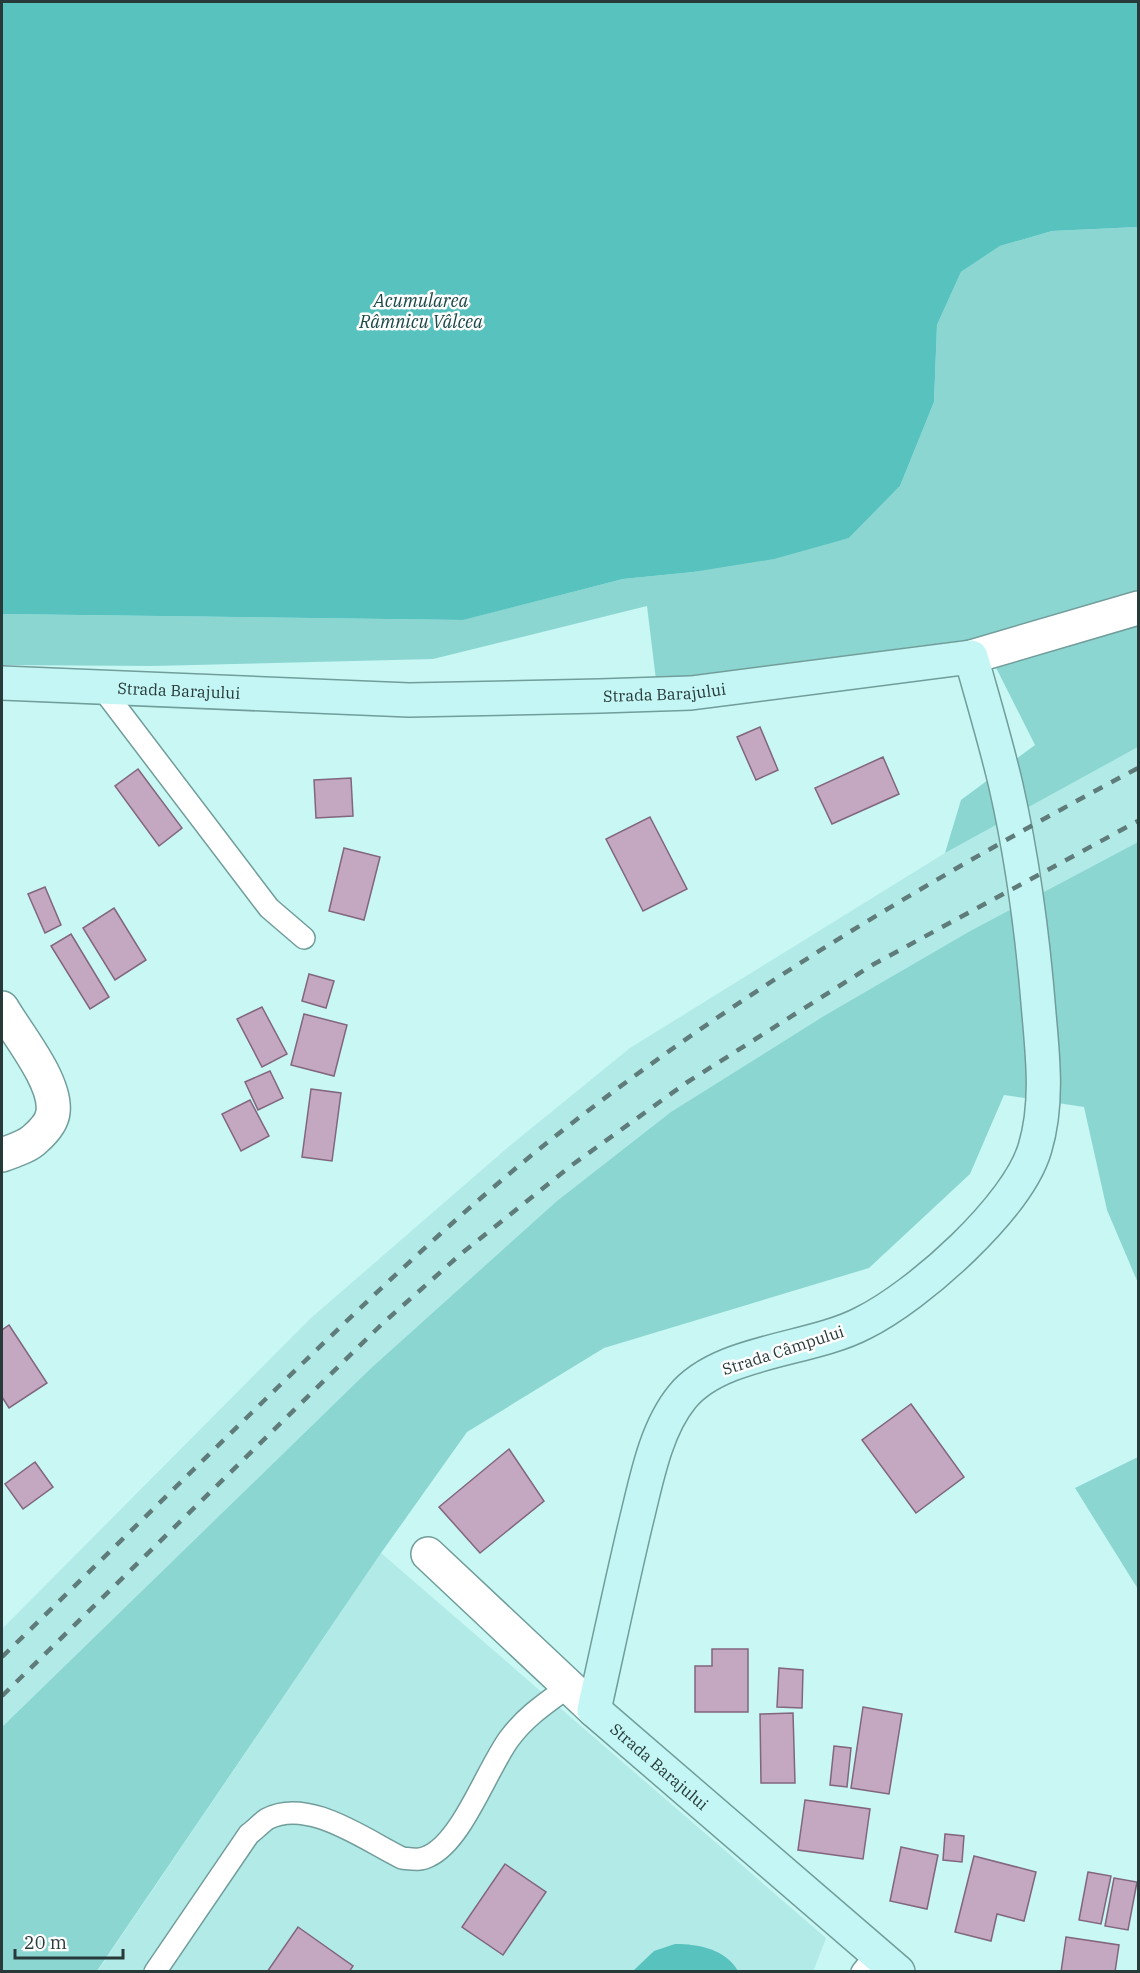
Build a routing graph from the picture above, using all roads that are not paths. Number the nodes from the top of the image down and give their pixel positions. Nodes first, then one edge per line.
1 (1138, 608) edge
2 (971, 657) junction
3 (2, 683) edge
4 (102, 687) junction
5 (304, 938) dead end
6 (2, 1008) edge
7 (2, 1155) edge
8 (428, 1554) dead end
9 (568, 1687) junction
10 (594, 1710) junction
11 (880, 1965) edge
12 (155, 1971) edge

1 - 2 street, Strada Barajului
2 - 4 street, Strada Barajului
2 - 10 street, Strada Câmpului
3 - 4 street, Strada Barajului
4 - 5 lane
6 - 7 street
8 - 9 street, Strada Barajului
9 - 10 street, Strada Barajului
9 - 12 lane
10 - 11 street, Strada Barajului

